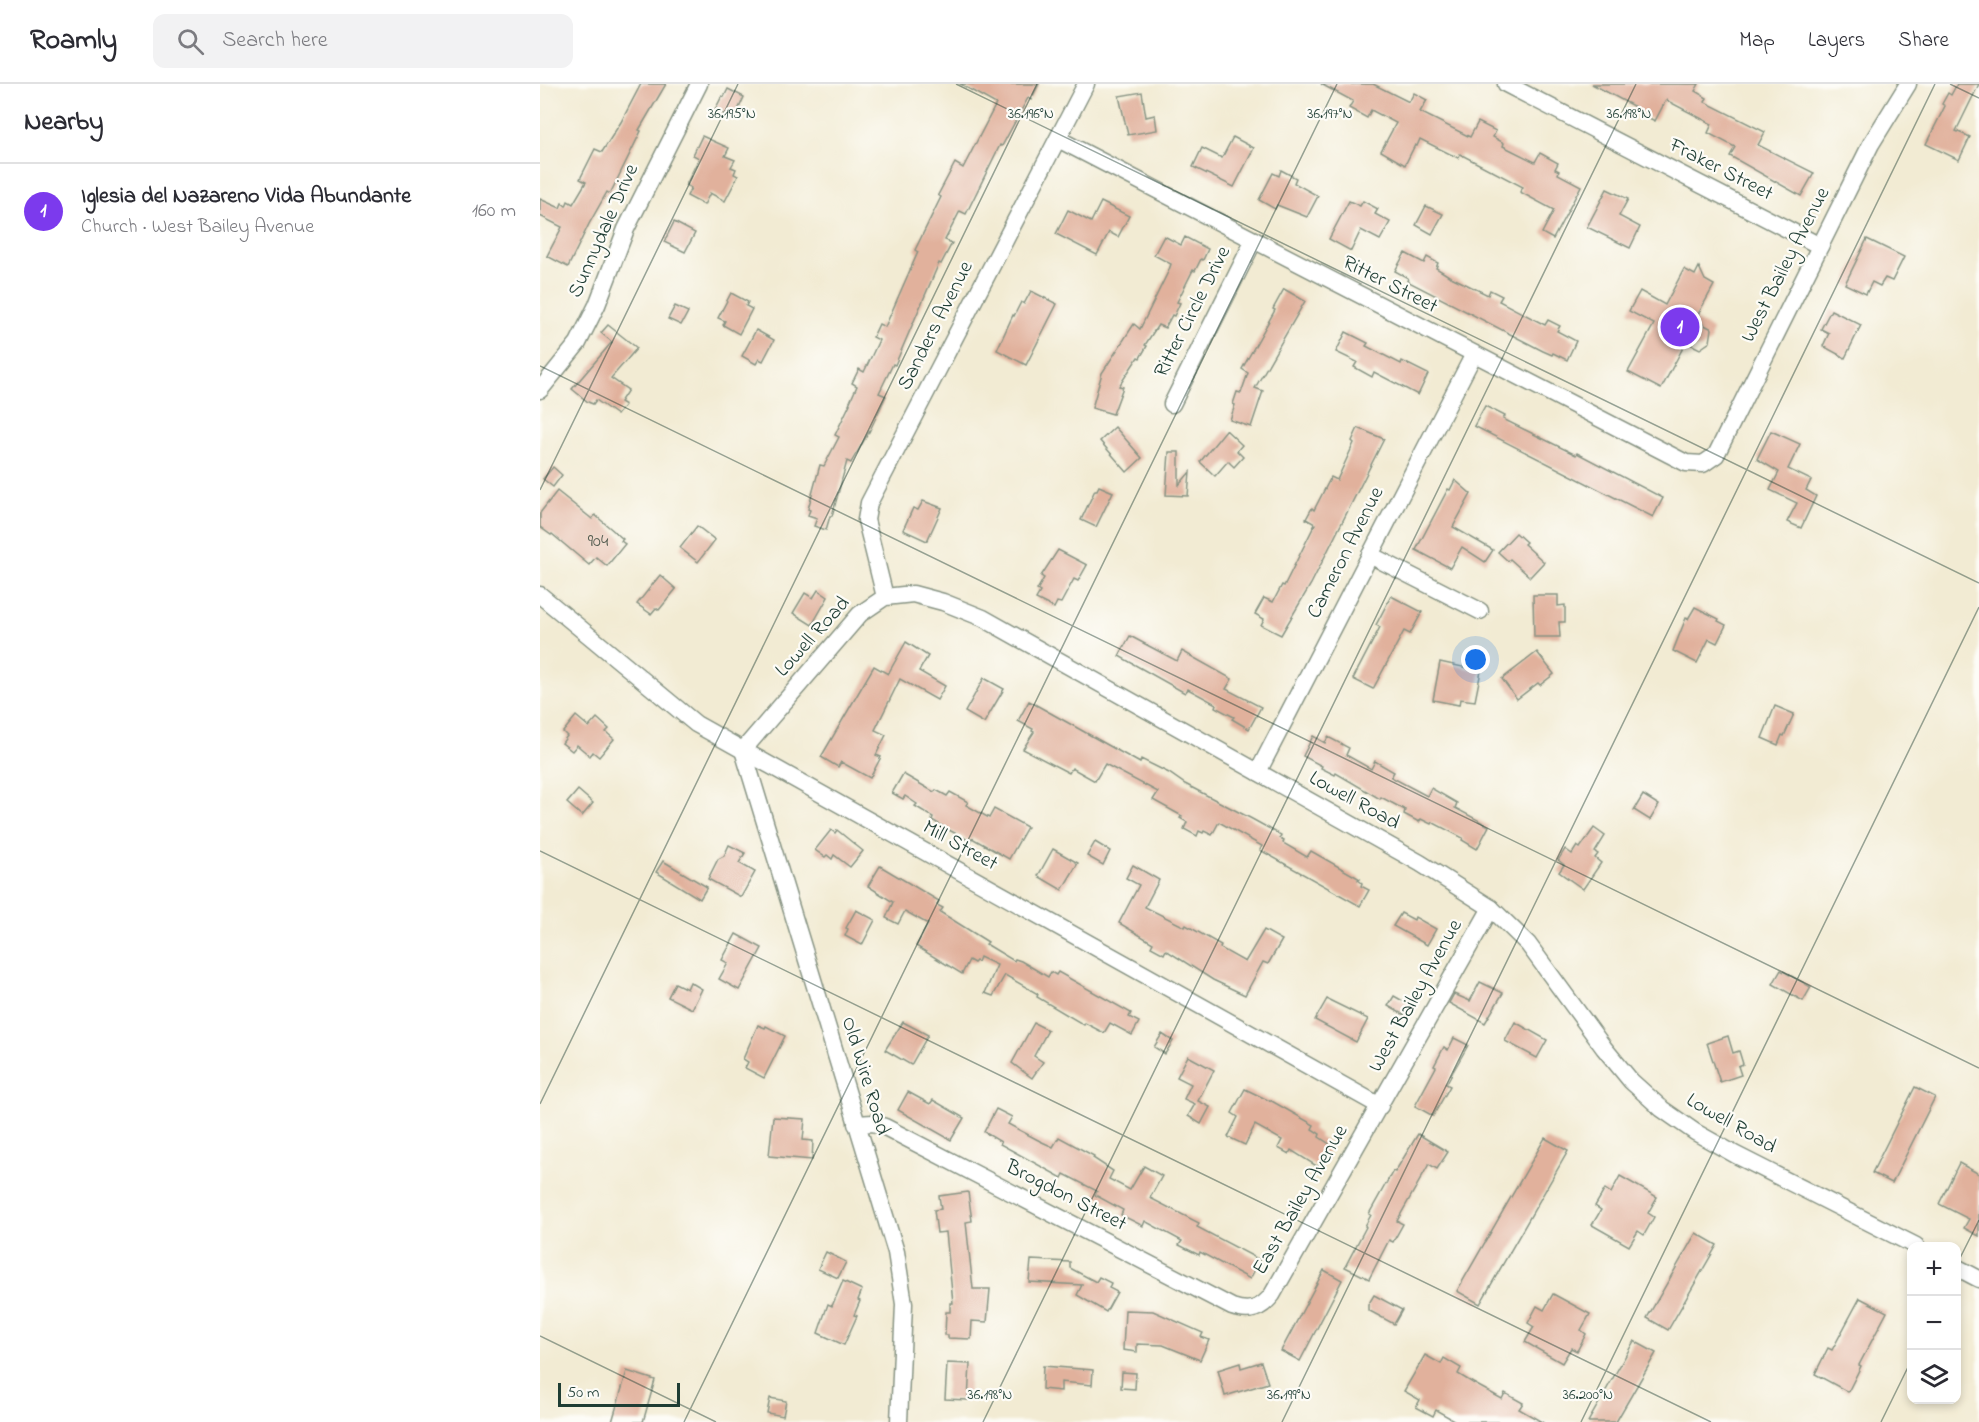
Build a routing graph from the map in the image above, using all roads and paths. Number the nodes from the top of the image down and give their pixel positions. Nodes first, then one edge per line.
1 (699, 84) edge
2 (1086, 84) edge
3 (1506, 84) edge
4 (1908, 84) edge
5 (1058, 139) junction
6 (1254, 240) junction
7 (1820, 246) junction
8 (1474, 354) junction
9 (540, 390) edge
10 (1172, 404) dead end
11 (1703, 464) joint
12 (1370, 555) junction
13 (540, 595) edge
14 (885, 597) junction
15 (1480, 611) dead end
16 (743, 750) junction
17 (1258, 772) junction
18 (1491, 908) junction
19 (1380, 1107) junction
20 (856, 1124) junction
21 (1908, 1242) edge
22 (1961, 1270) edge
23 (1979, 1279) edge
24 (1254, 1310) joint
25 (899, 1422) edge

1 - 9 street, Sunnydale Drive
2 - 5 street, Sanders Avenue
3 - 7 street, Fraker Street
4 - 7 street, West Bailey Avenue
5 - 6 street, Ritter Street
5 - 14 street, Sanders Avenue
6 - 8 street, Ritter Street
6 - 10 street, Ritter Circle Drive
7 - 11 street, West Bailey Avenue
8 - 11 street, Ritter Street
8 - 12 street, Cameron Avenue
12 - 15 street
12 - 17 street, Cameron Avenue
13 - 16 street, Mill Street
14 - 16 street, Lowell Road
14 - 17 street, Lowell Road
16 - 19 street, Mill Street
16 - 20 street, Old Wire Road
17 - 18 street, Lowell Road
18 - 19 street, West Bailey Avenue
18 - 21 street, Lowell Road
19 - 24 street, East Bailey Avenue
20 - 24 street, Brogdon Street
20 - 25 street, Old Wire Road
22 - 23 street

